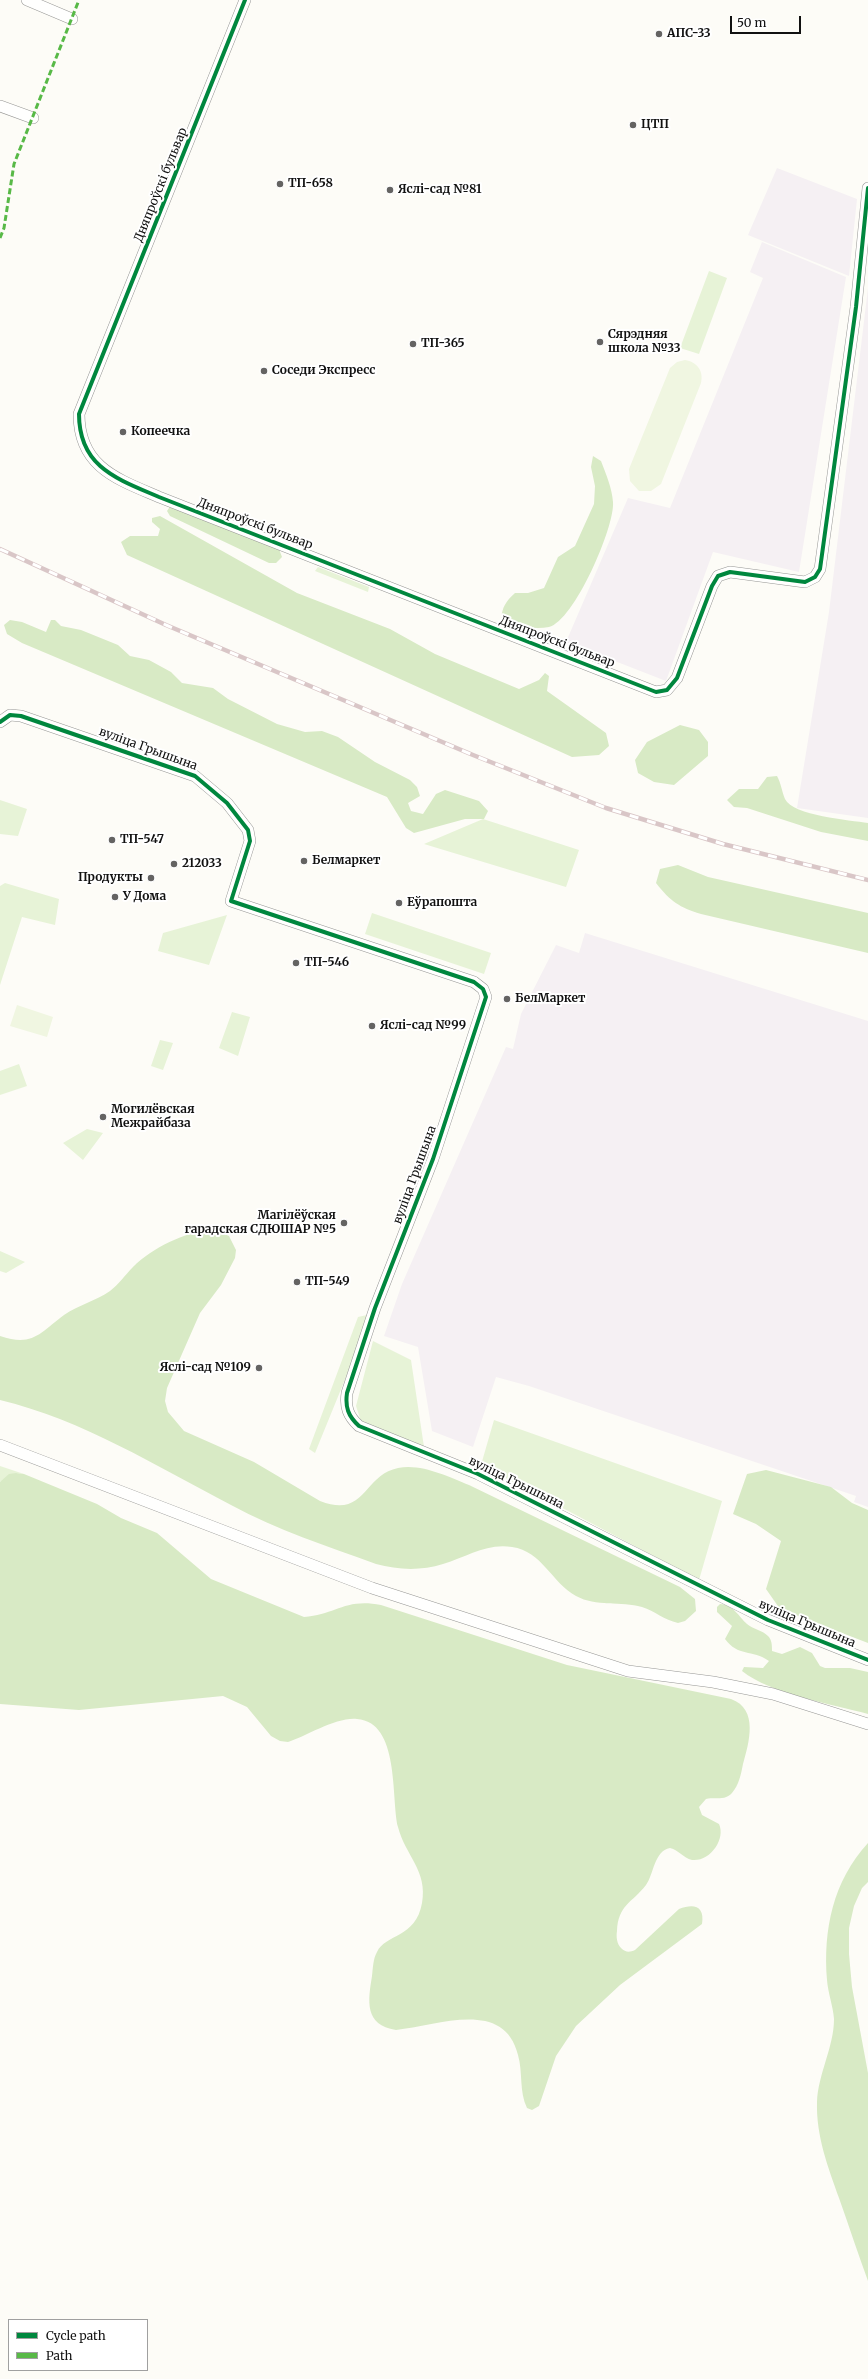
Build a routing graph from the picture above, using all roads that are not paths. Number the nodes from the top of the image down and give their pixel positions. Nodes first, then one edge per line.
1 (27, 0) edge
2 (245, 0) edge
3 (72, 19) dead end
4 (0, 106) edge
5 (33, 118) dead end
6 (868, 188) edge
7 (0, 722) edge
8 (0, 1445) edge
9 (868, 1660) edge
10 (868, 1724) edge

1 - 3 street
2 - 6 street, Дняпроўскі бульвар
4 - 5 street
7 - 9 street, вуліца Грышына
8 - 10 street

